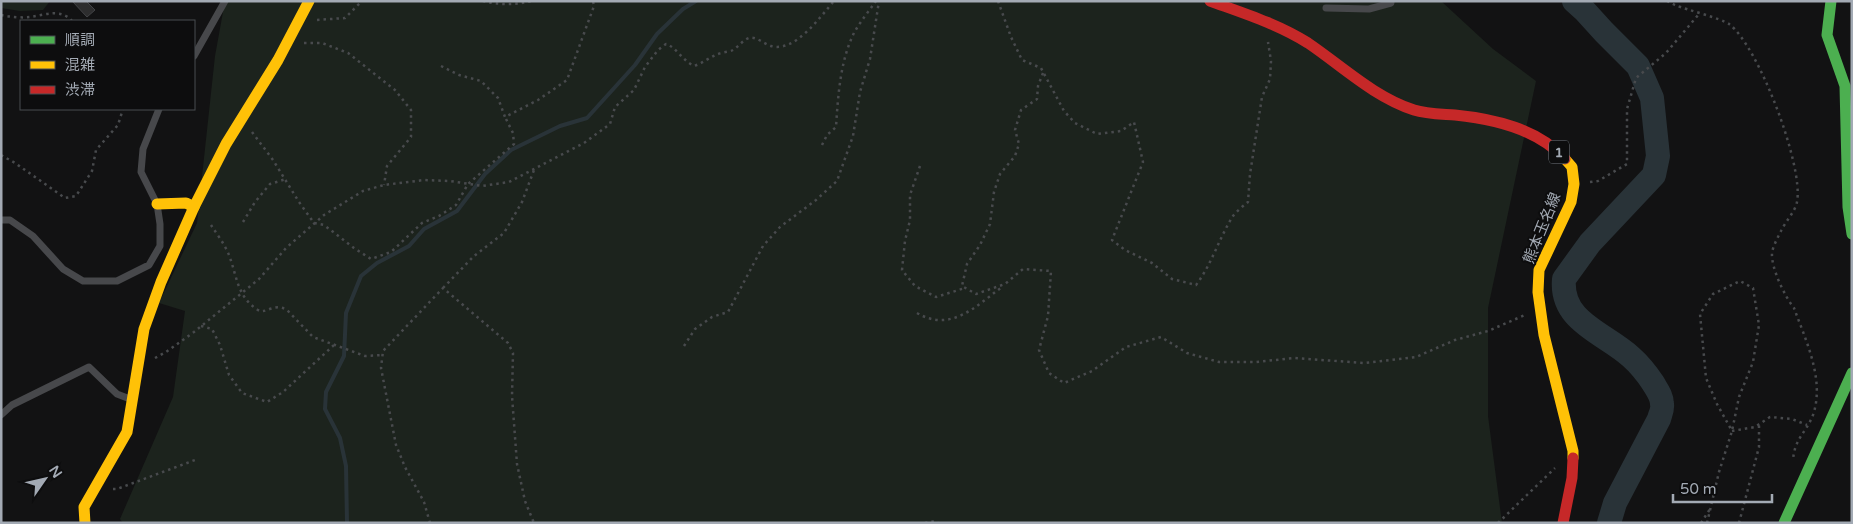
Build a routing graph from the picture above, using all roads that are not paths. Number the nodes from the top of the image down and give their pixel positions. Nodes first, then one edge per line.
1 (225, 1) edge
2 (309, 1) edge
3 (1210, 1) edge
4 (1391, 1) edge
5 (1831, 1) edge
6 (1326, 8) dead end
7 (195, 54) edge
8 (159, 110) edge
9 (158, 204) junction
10 (194, 207) junction
11 (1, 220) edge
12 (1852, 234) edge
13 (1852, 372) edge
14 (130, 400) junction
15 (1, 415) edge
16 (84, 523) edge
17 (1563, 523) edge
18 (1784, 523) edge

1 - 7 lane
2 - 10 main road
3 - 17 main road, 熊本玉名線 / 1
4 - 6 lane
5 - 12 main road
8 - 9 lane
9 - 10 main road
9 - 11 lane
10 - 14 main road
13 - 18 main road
14 - 15 lane
14 - 16 main road

